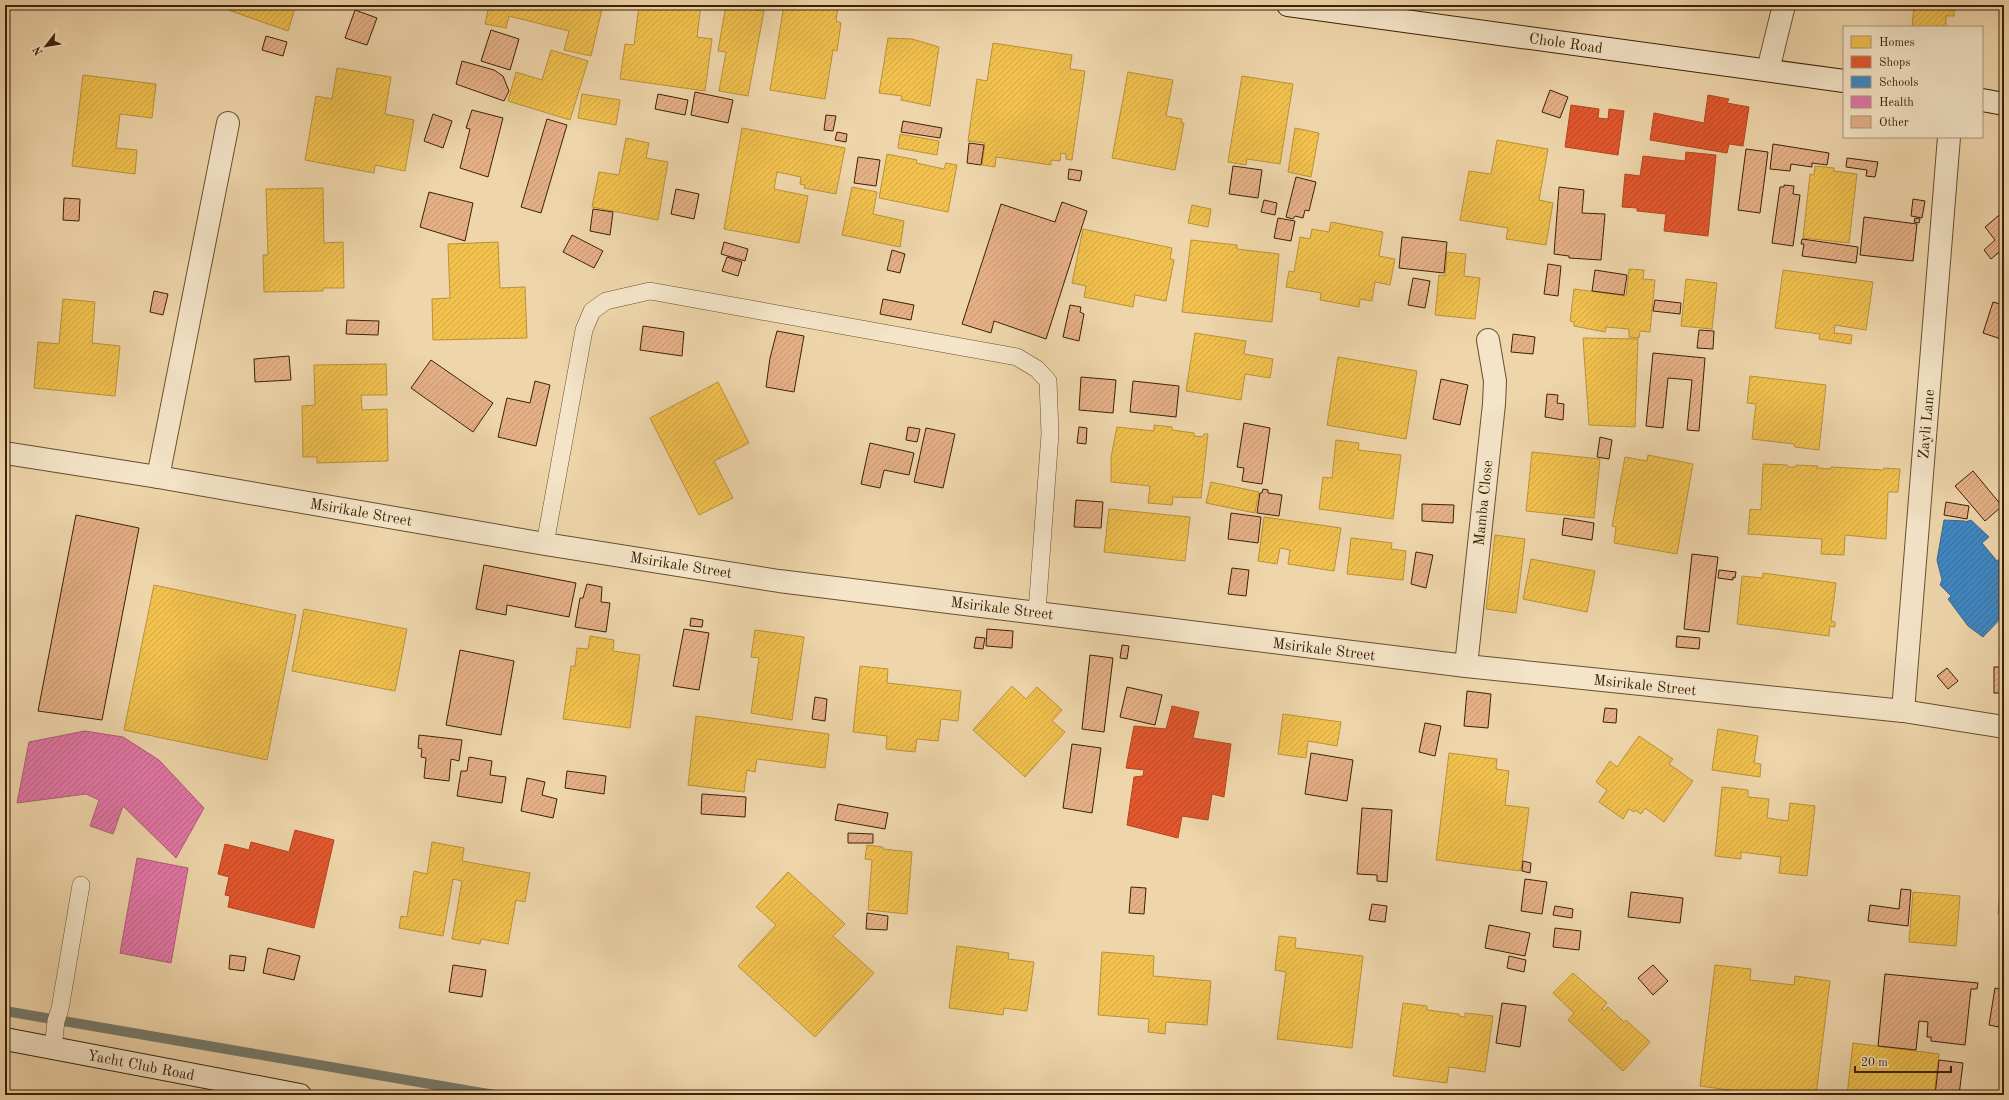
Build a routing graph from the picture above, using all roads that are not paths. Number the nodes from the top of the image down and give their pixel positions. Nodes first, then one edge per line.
1 (1288, 5) edge
2 (1784, 5) edge
3 (1768, 70) junction
4 (1843, 81) edge
5 (1983, 100) edge
6 (2004, 104) edge
7 (228, 123) dead end
8 (1949, 138) edge
9 (1488, 340) dead end
10 (5, 453) edge
11 (158, 477) junction
12 (546, 544) junction
13 (1037, 612) junction
14 (1466, 666) junction
15 (1904, 712) junction
16 (2004, 727) edge
17 (81, 885) dead end
18 (5, 1039) edge
19 (53, 1048) junction
20 (300, 1095) edge

1 - 3 street, Chole Road
2 - 3 street
3 - 4 street, Chole Road
5 - 6 street
7 - 11 street
8 - 15 street, Zayli Lane
9 - 14 street, Mamba Close
10 - 11 street, Msirikale Street
11 - 12 street, Msirikale Street
12 - 13 street, Msirikale Street
12 - 13 lane
13 - 14 street, Msirikale Street
14 - 15 street, Msirikale Street
15 - 16 street, Msirikale Street
17 - 19 lane
18 - 19 street, Yacht Club Road
19 - 20 street, Yacht Club Road

